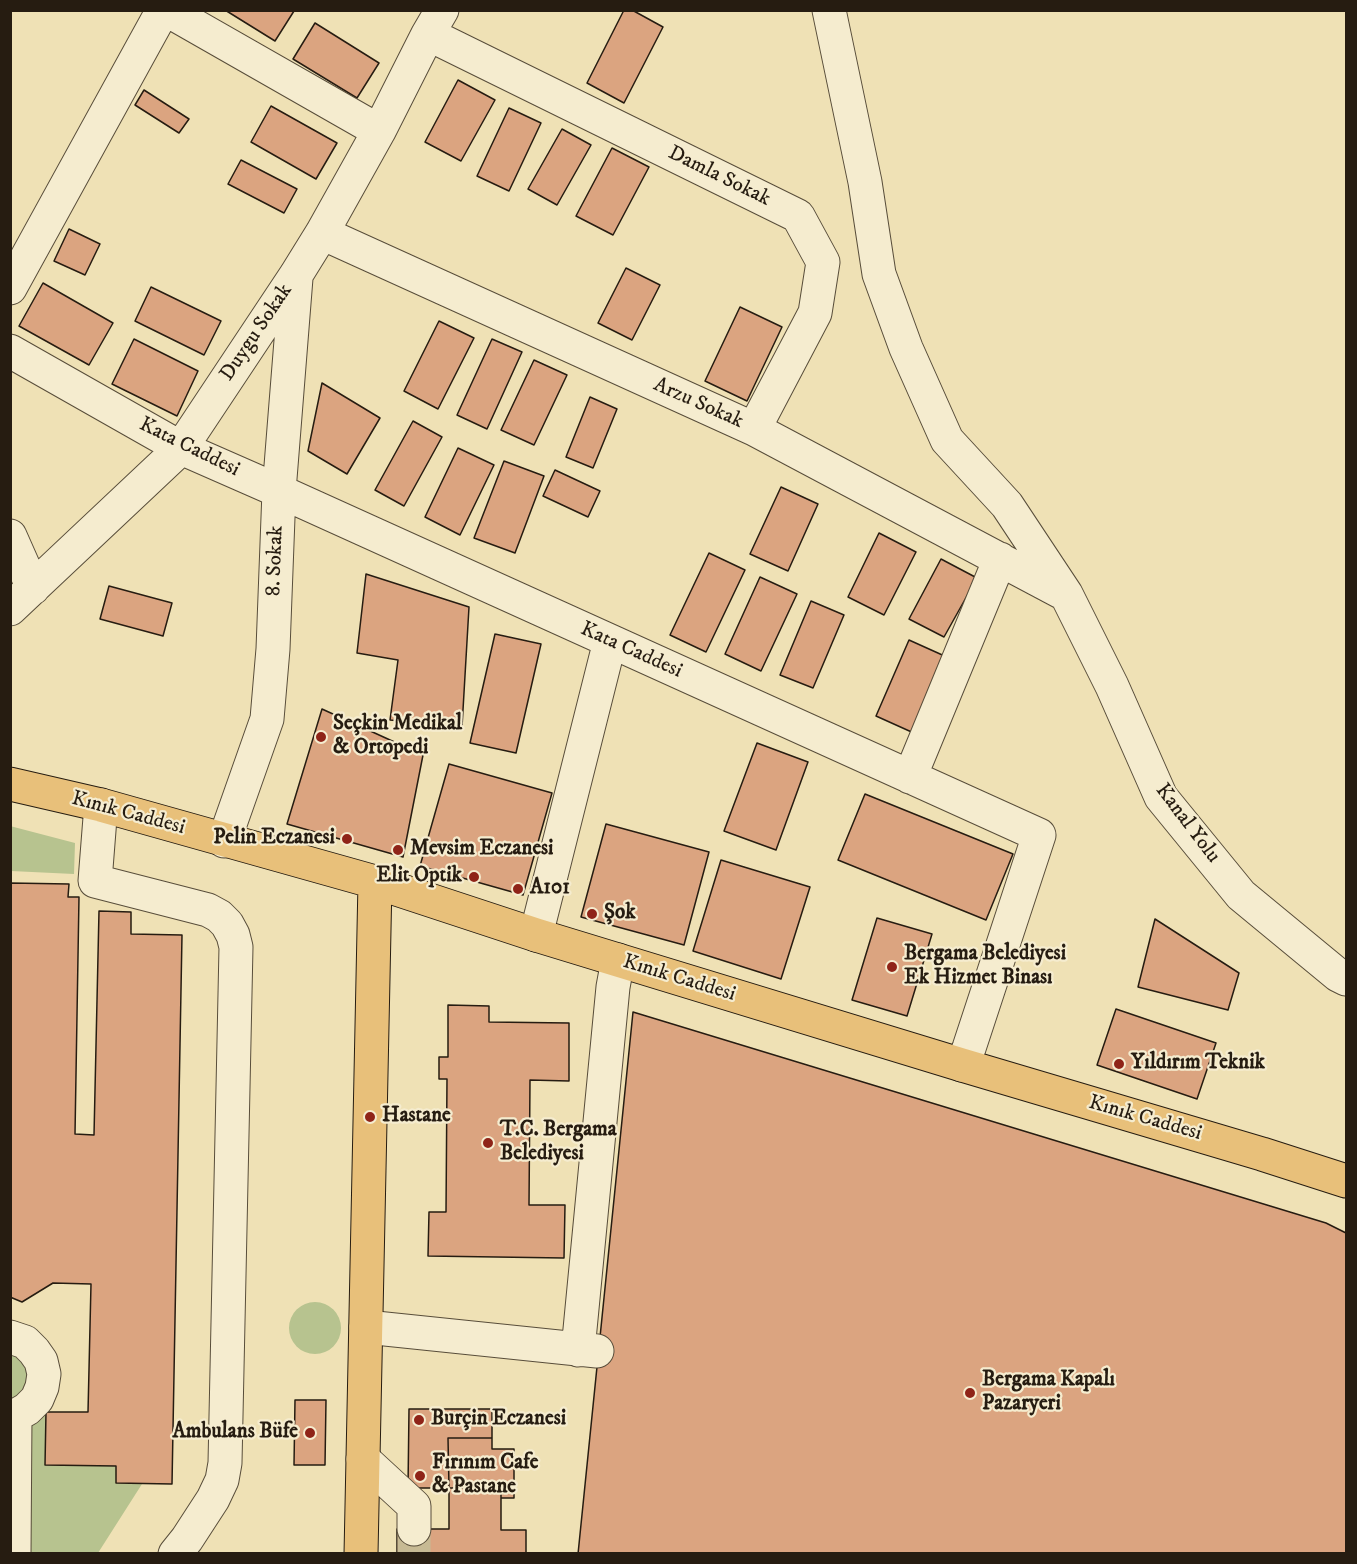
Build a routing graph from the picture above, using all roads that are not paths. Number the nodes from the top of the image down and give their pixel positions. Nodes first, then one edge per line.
1 (165, 10) edge
2 (829, 10) edge
3 (435, 22) edge
4 (379, 131) junction
5 (322, 233) junction
6 (296, 275) junction
7 (10, 288) edge
8 (10, 351) edge
9 (754, 429) junction
10 (181, 448) junction
11 (279, 491) junction
12 (10, 536) edge
13 (1000, 559) junction
14 (1066, 594) junction
15 (22, 598) edge
16 (610, 641) junction
17 (910, 777) junction
18 (10, 784) edge
19 (101, 805) junction
20 (224, 841) junction
21 (375, 882) junction
22 (536, 935) junction
23 (618, 960) junction
24 (1347, 979) edge
25 (962, 1065) junction
26 (1347, 1181) edge
27 (366, 1327) junction
28 (10, 1337) edge
29 (13, 1416) edge
30 (363, 1459) junction
31 (414, 1529) tunnel mouth
32 (14, 1554) edge
33 (175, 1554) edge
34 (361, 1554) edge

1 - 4 street
1 - 7 street
2 - 14 street, Kanal Yolu
3 - 4 street, Duygu Sokak
3 - 9 street, Damla Sokak
4 - 5 street, Duygu Sokak
5 - 6 street, Duygu Sokak
5 - 9 street, Arzu Sokak
6 - 10 street, Duygu Sokak
6 - 11 street, 8. Sokak
8 - 10 street, Kata Caddesi
9 - 13 street, Arzu Sokak
10 - 11 street, Kata Caddesi
10 - 15 street, Duygu Sokak
11 - 16 street, Kata Caddesi
11 - 20 street, 8. Sokak
12 - 15 street
13 - 14 street, Arzu Sokak
13 - 17 street
14 - 24 street, Kanal Yolu
16 - 17 street, Kata Caddesi
16 - 22 street
17 - 25 street, Kata Caddesi
18 - 19 main road, Kınık Caddesi
19 - 20 main road, Kınık Caddesi
19 - 33 street
20 - 21 main road, Kınık Caddesi
21 - 22 main road, Kınık Caddesi
21 - 27 main road
22 - 23 main road, Kınık Caddesi
23 - 25 main road, Kınık Caddesi
23 - 27 street
25 - 26 main road, Kınık Caddesi
27 - 30 main road
28 - 29 street
29 - 32 street
30 - 31 street
30 - 34 main road

